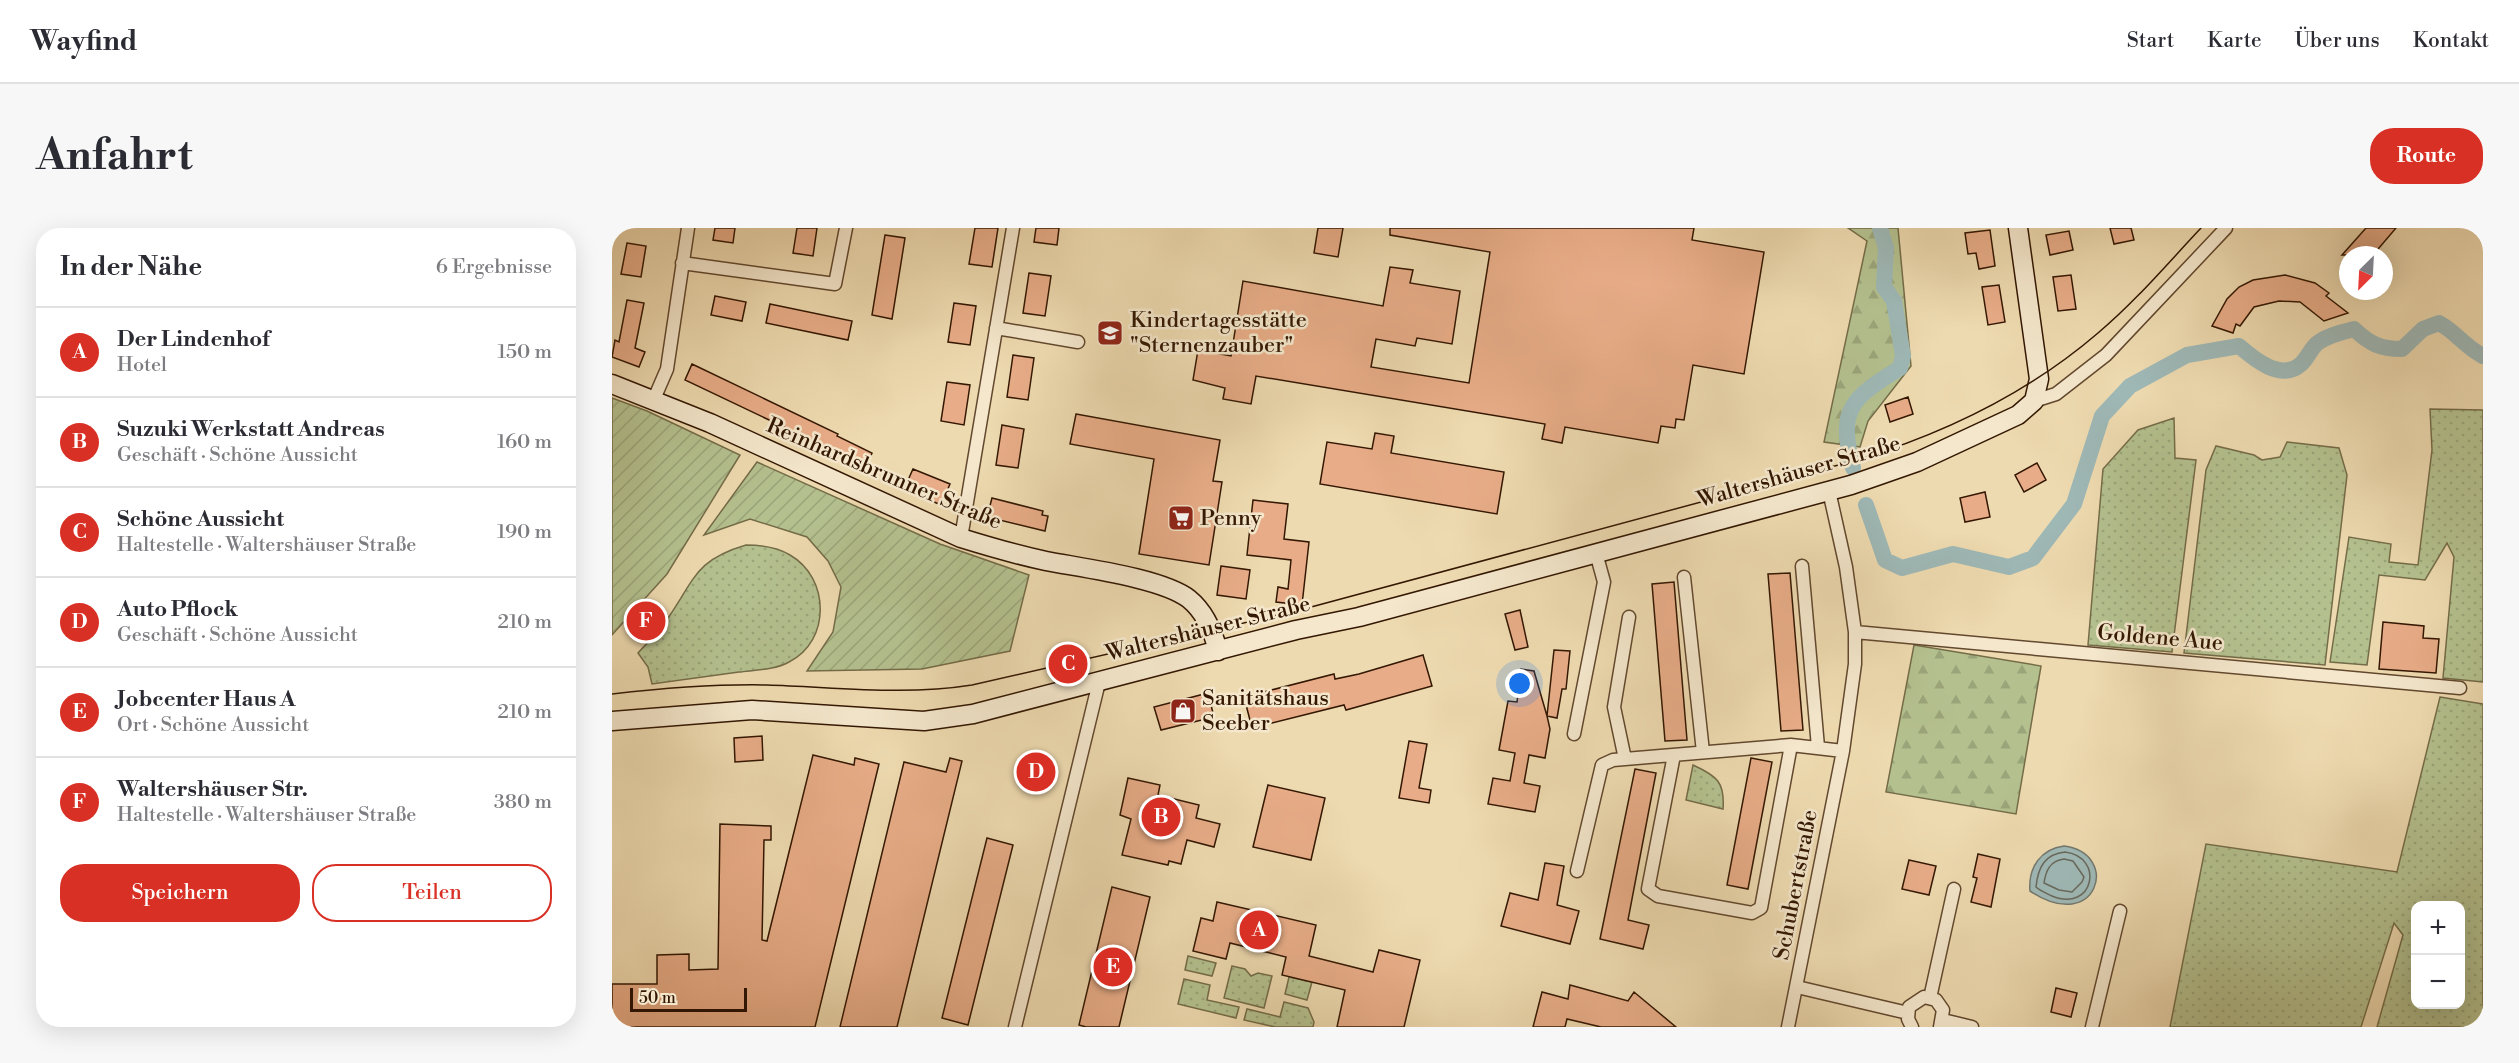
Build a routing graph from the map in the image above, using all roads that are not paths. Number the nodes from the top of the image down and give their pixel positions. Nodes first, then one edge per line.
1 (688, 228) edge
2 (846, 228) edge
3 (1013, 228) edge
4 (2018, 228) edge
5 (2226, 228) edge
6 (682, 263) junction
7 (996, 328) junction
8 (1078, 342) dead end
9 (612, 384) edge
10 (654, 399) junction
11 (2034, 401) junction
12 (1829, 491) junction
13 (961, 538) junction
14 (1596, 553) junction
15 (1802, 566) dead end
16 (1684, 577) dead end
17 (1629, 617) dead end
18 (1855, 632) junction
19 (1218, 651) junction
20 (1099, 682) junction
21 (2460, 688) dead end
22 (612, 722) edge
23 (1574, 734) dead end
24 (1791, 745) junction
25 (1818, 747) junction
26 (1843, 751) junction
27 (1704, 752) junction
28 (1674, 755) junction
29 (1625, 759) junction
30 (1577, 871) dead end
31 (1954, 889) dead end
32 (2120, 911) dead end
33 (1797, 987) junction
34 (1930, 998) junction
35 (1908, 1013) junction
36 (1942, 1024) edge
37 (1015, 1027) edge
38 (1788, 1027) edge
39 (1912, 1027) edge
40 (1972, 1027) edge
41 (2092, 1027) edge

1 - 6 street
2 - 6 street
3 - 7 street
4 - 11 main road
5 - 11 street
6 - 10 street
7 - 8 street
7 - 13 street
9 - 10 main road, Reinhardsbrunner Straße
10 - 13 main road, Reinhardsbrunner Straße
11 - 12 main road, Waltershäuser Straße
12 - 14 main road, Waltershäuser Straße
12 - 18 street, Schubertstraße
13 - 19 main road, Reinhardsbrunner Straße
14 - 19 main road, Waltershäuser Straße
14 - 23 street
15 - 25 street
16 - 27 street
17 - 29 street
18 - 21 street, Goldene Aue
18 - 26 street, Schubertstraße
19 - 20 main road, Waltershäuser Straße
20 - 22 main road, Waltershäuser Straße
20 - 37 street
24 - 25 street
24 - 27 street
24 - 28 street, Schubertstraße
25 - 26 street
26 - 33 street, Schubertstraße
27 - 28 street
28 - 29 street
29 - 30 street
31 - 34 street
32 - 41 street
33 - 35 street
33 - 38 street, Schubertstraße
34 - 35 street
34 - 36 street
35 - 39 street
36 - 40 street

